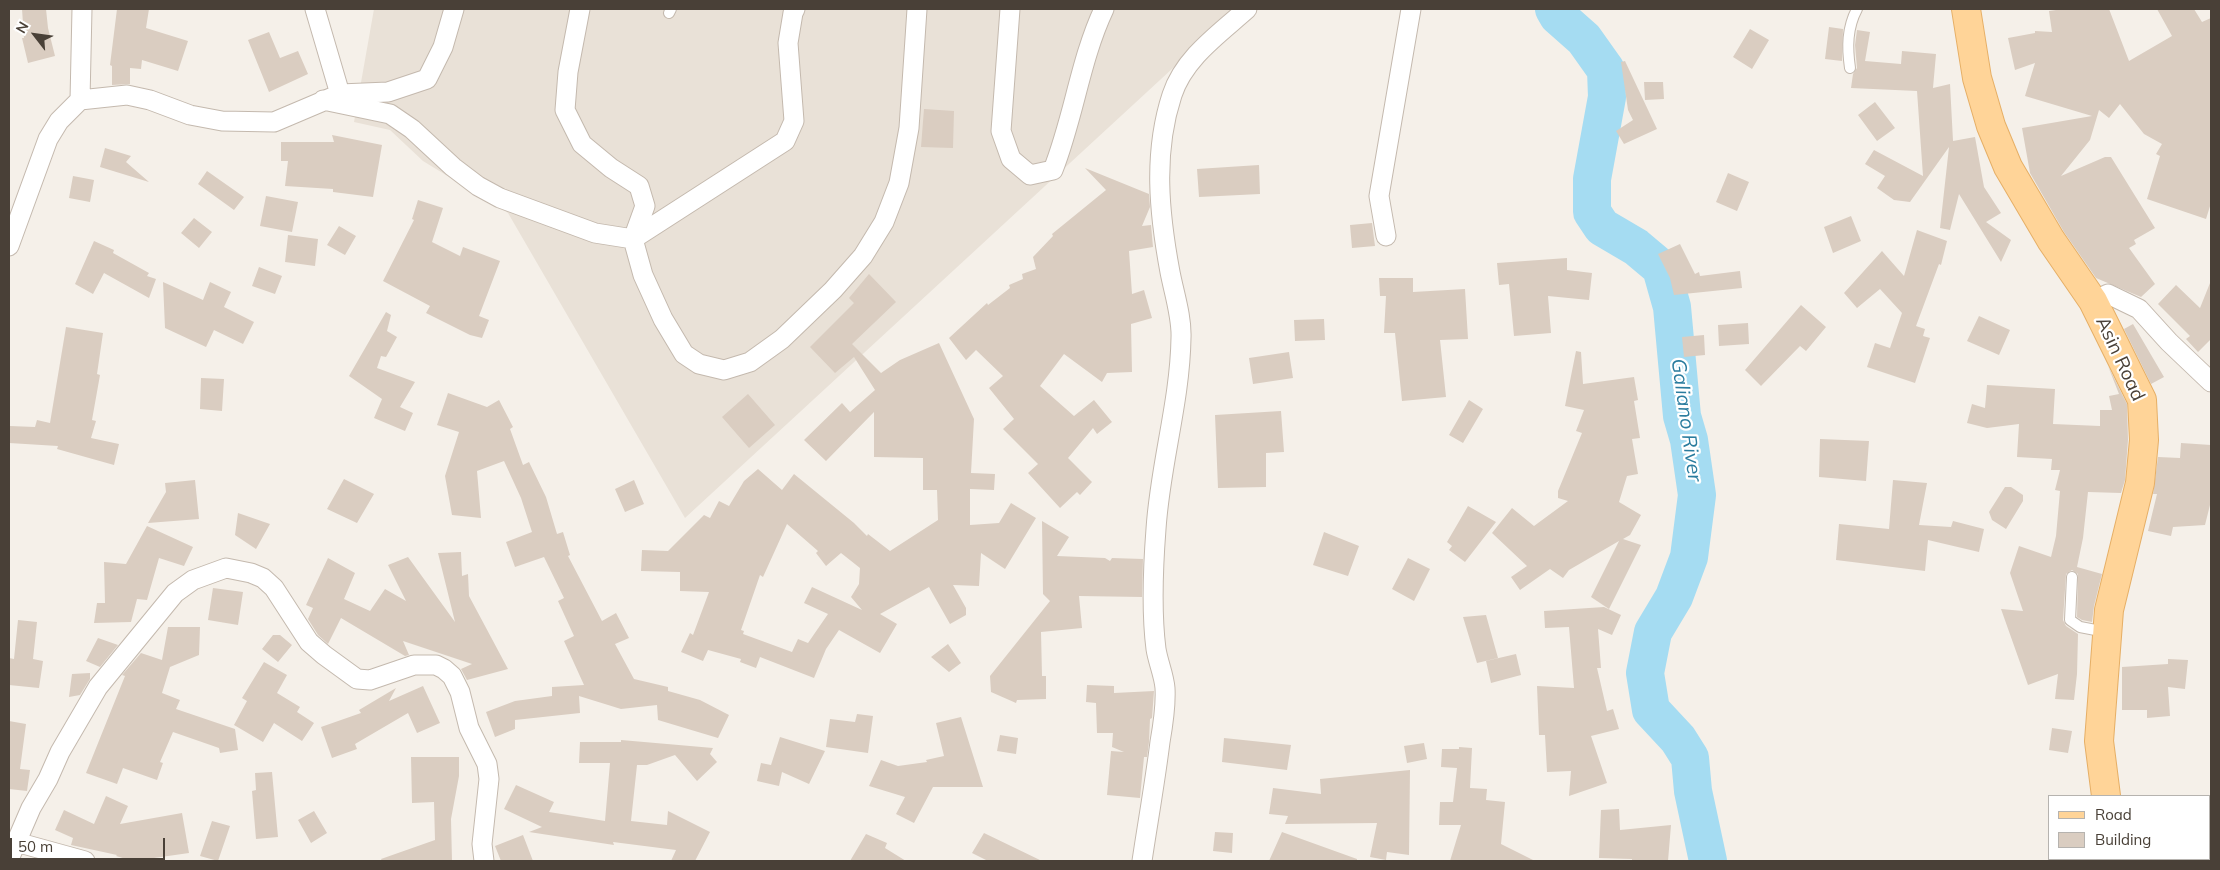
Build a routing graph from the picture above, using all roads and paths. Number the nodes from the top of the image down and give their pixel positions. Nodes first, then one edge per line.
1 (82, 9) edge
2 (315, 9) edge
3 (454, 9) edge
4 (580, 9) edge
5 (795, 9) edge
6 (917, 9) edge
7 (1010, 9) edge
8 (1104, 9) edge
9 (1247, 9) edge
10 (1410, 9) edge
11 (1857, 9) edge
12 (1964, 10) edge
13 (1850, 68) dead end
14 (332, 97) junction
15 (80, 100) junction
16 (1386, 236) dead end
17 (633, 239) junction
18 (9, 246) edge
19 (2092, 301) junction
20 (2211, 382) edge
21 (2072, 577) dead end
22 (2107, 632) junction
23 (2106, 795) edge
24 (16, 842) junction
25 (9, 860) edge
26 (85, 861) edge
27 (484, 861) edge
28 (1142, 861) edge

1 - 15 street
2 - 14 street
3 - 14 street
4 - 17 street
5 - 17 street
6 - 17 street
7 - 8 street
9 - 28 street
10 - 16 street
11 - 13 lane
12 - 19 main road, Asin Road
14 - 15 street
14 - 17 street
15 - 18 street
19 - 20 street
19 - 22 main road, Asin Road
21 - 22 lane
22 - 23 main road, Asin Road
24 - 25 street
24 - 26 street
24 - 27 street

